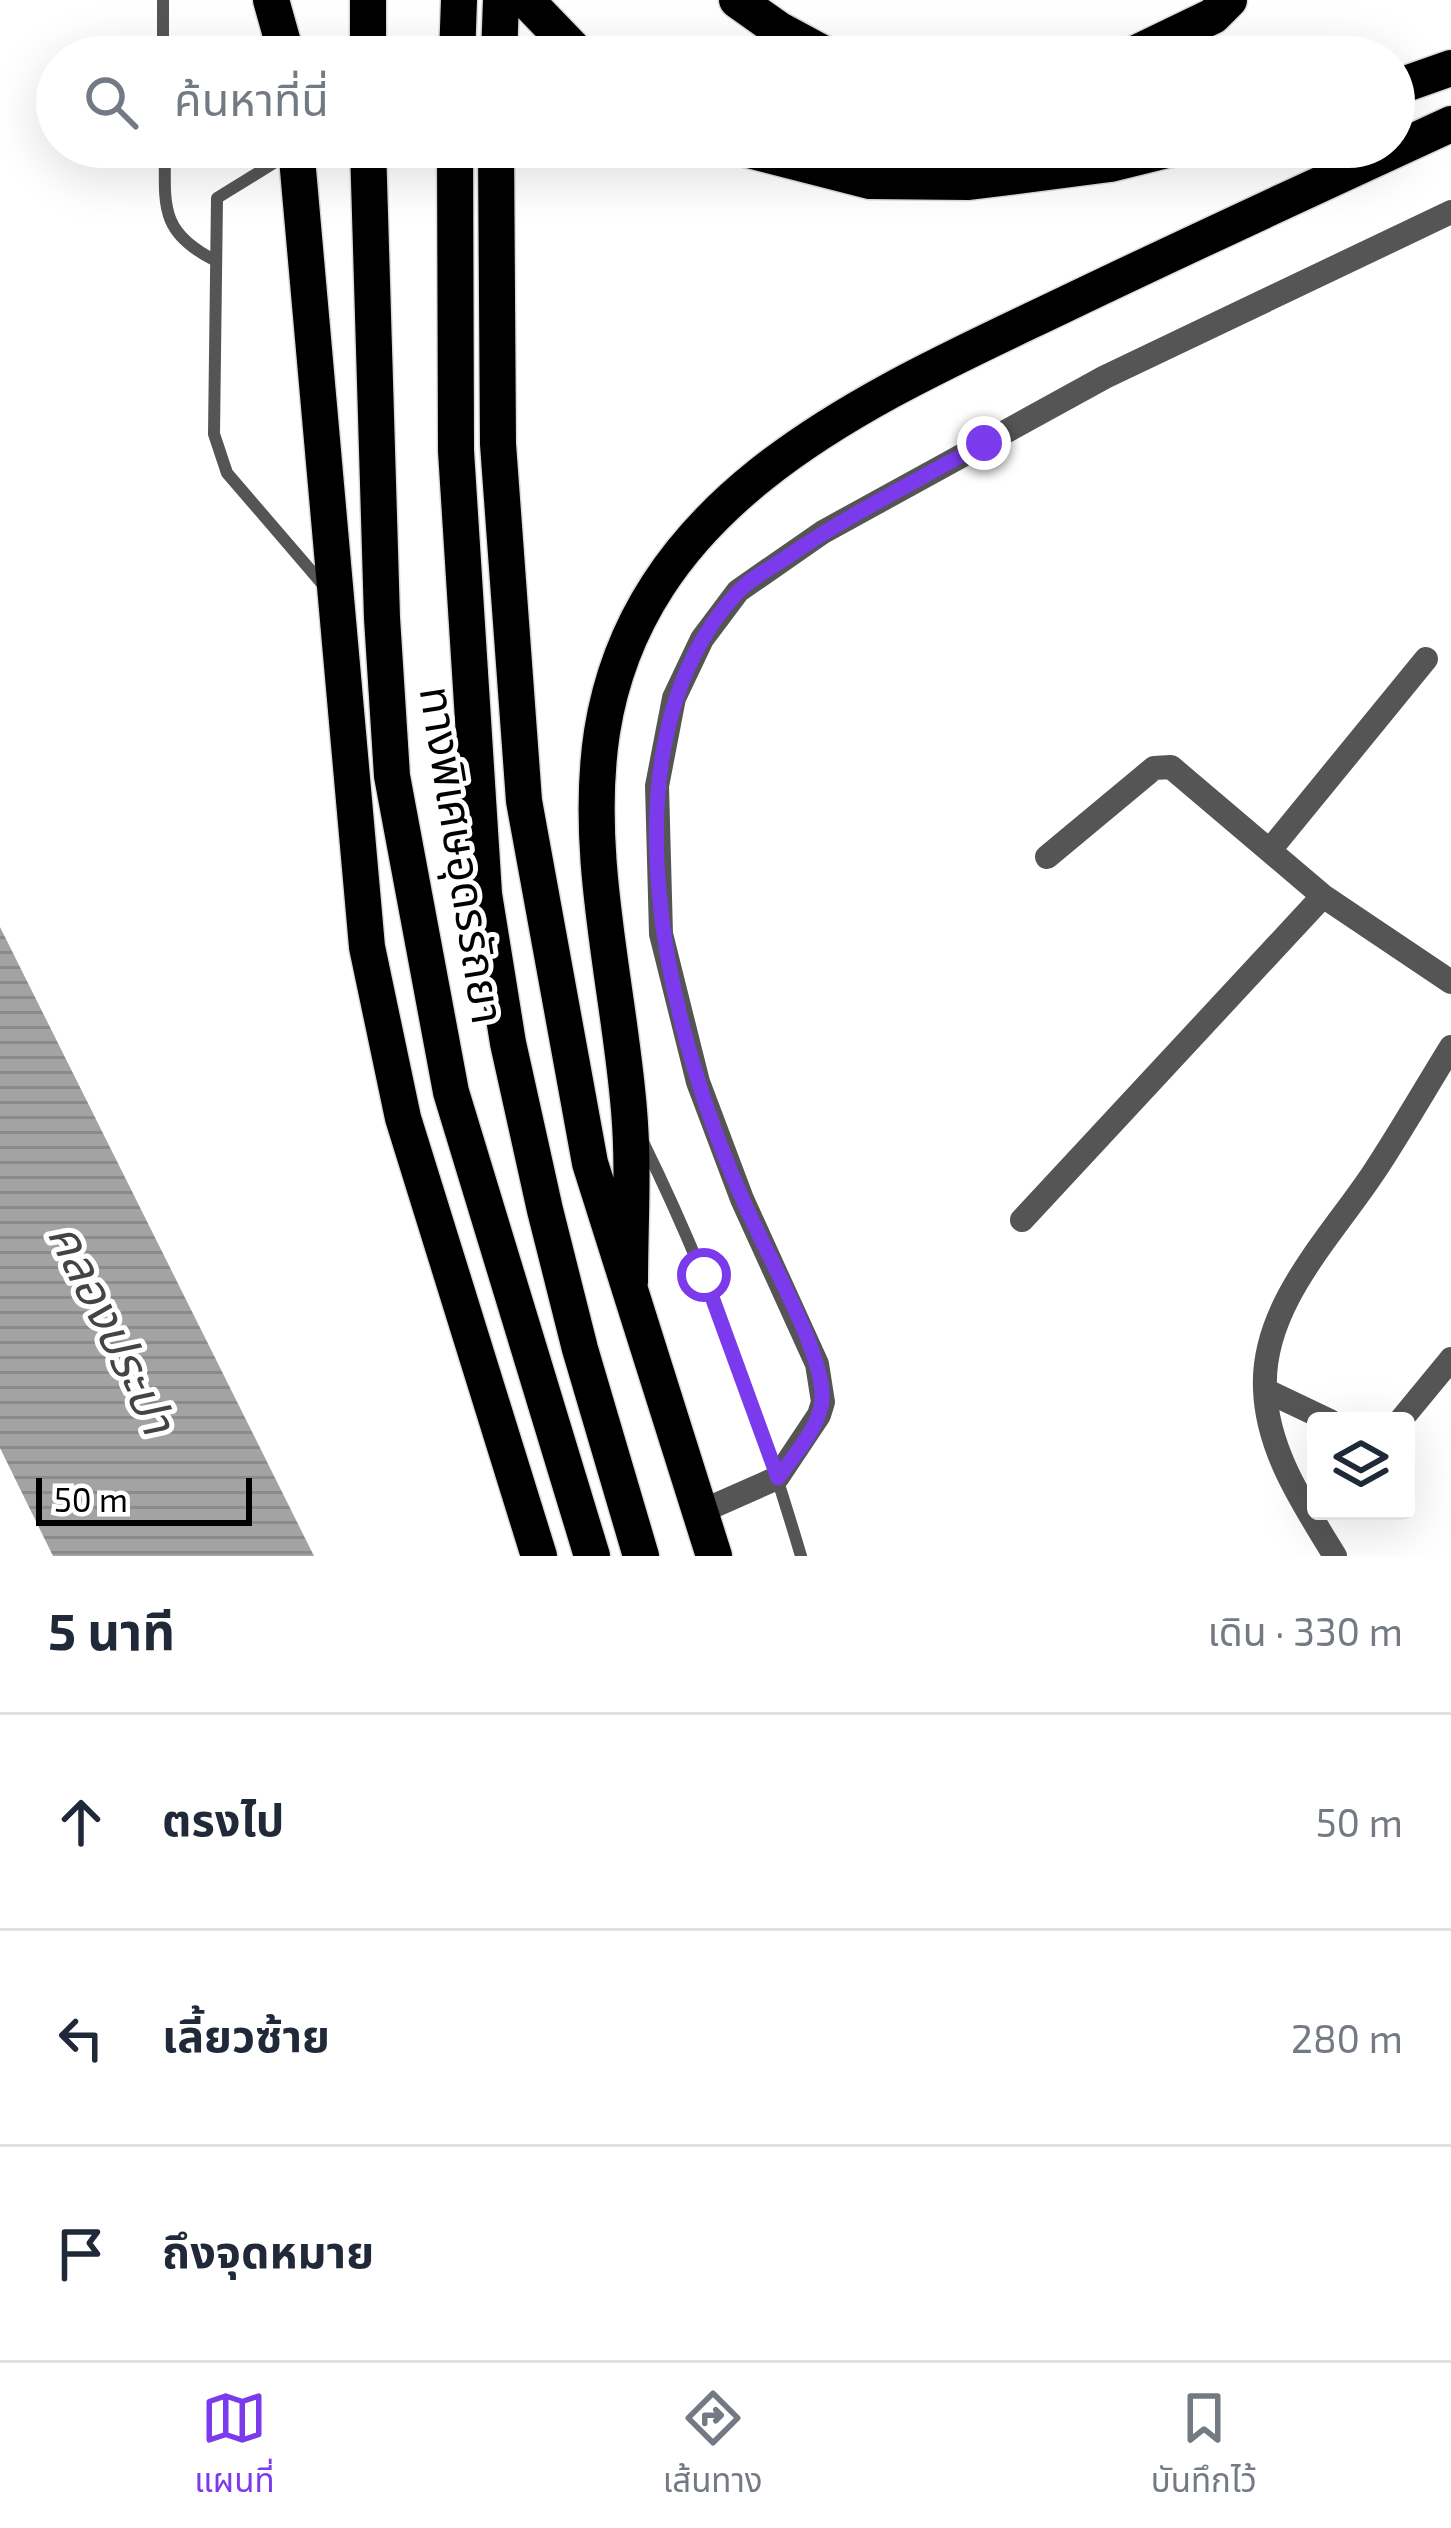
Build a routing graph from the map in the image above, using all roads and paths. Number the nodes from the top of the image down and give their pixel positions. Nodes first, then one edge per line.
1 (163, 0) edge
2 (271, 0) edge
3 (296, 0) edge
4 (368, 0) edge
5 (459, 0) edge
6 (501, 0) edge
7 (526, 0) edge
8 (737, 0) edge
9 (1228, 0) edge
10 (164, 36) edge
11 (284, 36) edge
12 (293, 36) edge
13 (368, 36) edge
14 (458, 36) edge
15 (500, 36) edge
16 (561, 36) edge
17 (796, 36) edge
18 (1172, 36) edge
19 (1451, 68) edge
20 (1415, 81) edge
21 (1451, 124) edge
22 (1415, 141) edge
23 (165, 168) edge
24 (264, 168) edge
25 (298, 168) edge
26 (369, 168) edge
27 (455, 168) edge
28 (496, 168) edge
29 (820, 168) edge
30 (1079, 168) edge
31 (1358, 168) edge
32 (1451, 212) edge
33 (216, 262) junction
34 (334, 596) junction
35 (1426, 659) dead end
36 (1270, 850) junction
37 (1047, 857) dead end
38 (1323, 896) junction
39 (1451, 982) edge
40 (1451, 1047) edge
41 (629, 1114) junction
42 (1022, 1220) dead end
43 (630, 1282) junction
44 (1451, 1359) edge
45 (1265, 1390) junction
46 (1311, 1412) edge
47 (1407, 1412) edge
48 (778, 1478) junction
49 (698, 1514) junction
50 (539, 1556) edge
51 (592, 1556) edge
52 (641, 1556) edge
53 (714, 1556) edge
54 (801, 1556) edge
55 (1335, 1556) edge

1 - 10 lane
2 - 11 highway
3 - 12 highway
4 - 13 highway
5 - 14 highway
6 - 15 highway
7 - 16 highway
8 - 17 highway
9 - 18 highway
19 - 20 highway
21 - 22 highway
23 - 33 lane
24 - 33 lane
25 - 34 highway
26 - 51 highway, ทางพิเศษอุดรรัถยา
27 - 52 highway, ทางพิเศษอุดรรัถยา
28 - 43 highway
29 - 30 highway
31 - 41 highway
32 - 48 street
33 - 34 lane
34 - 50 highway
35 - 36 street
36 - 37 street
36 - 38 street
38 - 39 street
38 - 42 street
40 - 45 street
41 - 43 highway
41 - 48 lane
43 - 49 highway
44 - 47 street
45 - 46 street
45 - 55 street
48 - 49 street
48 - 54 lane
49 - 53 highway

